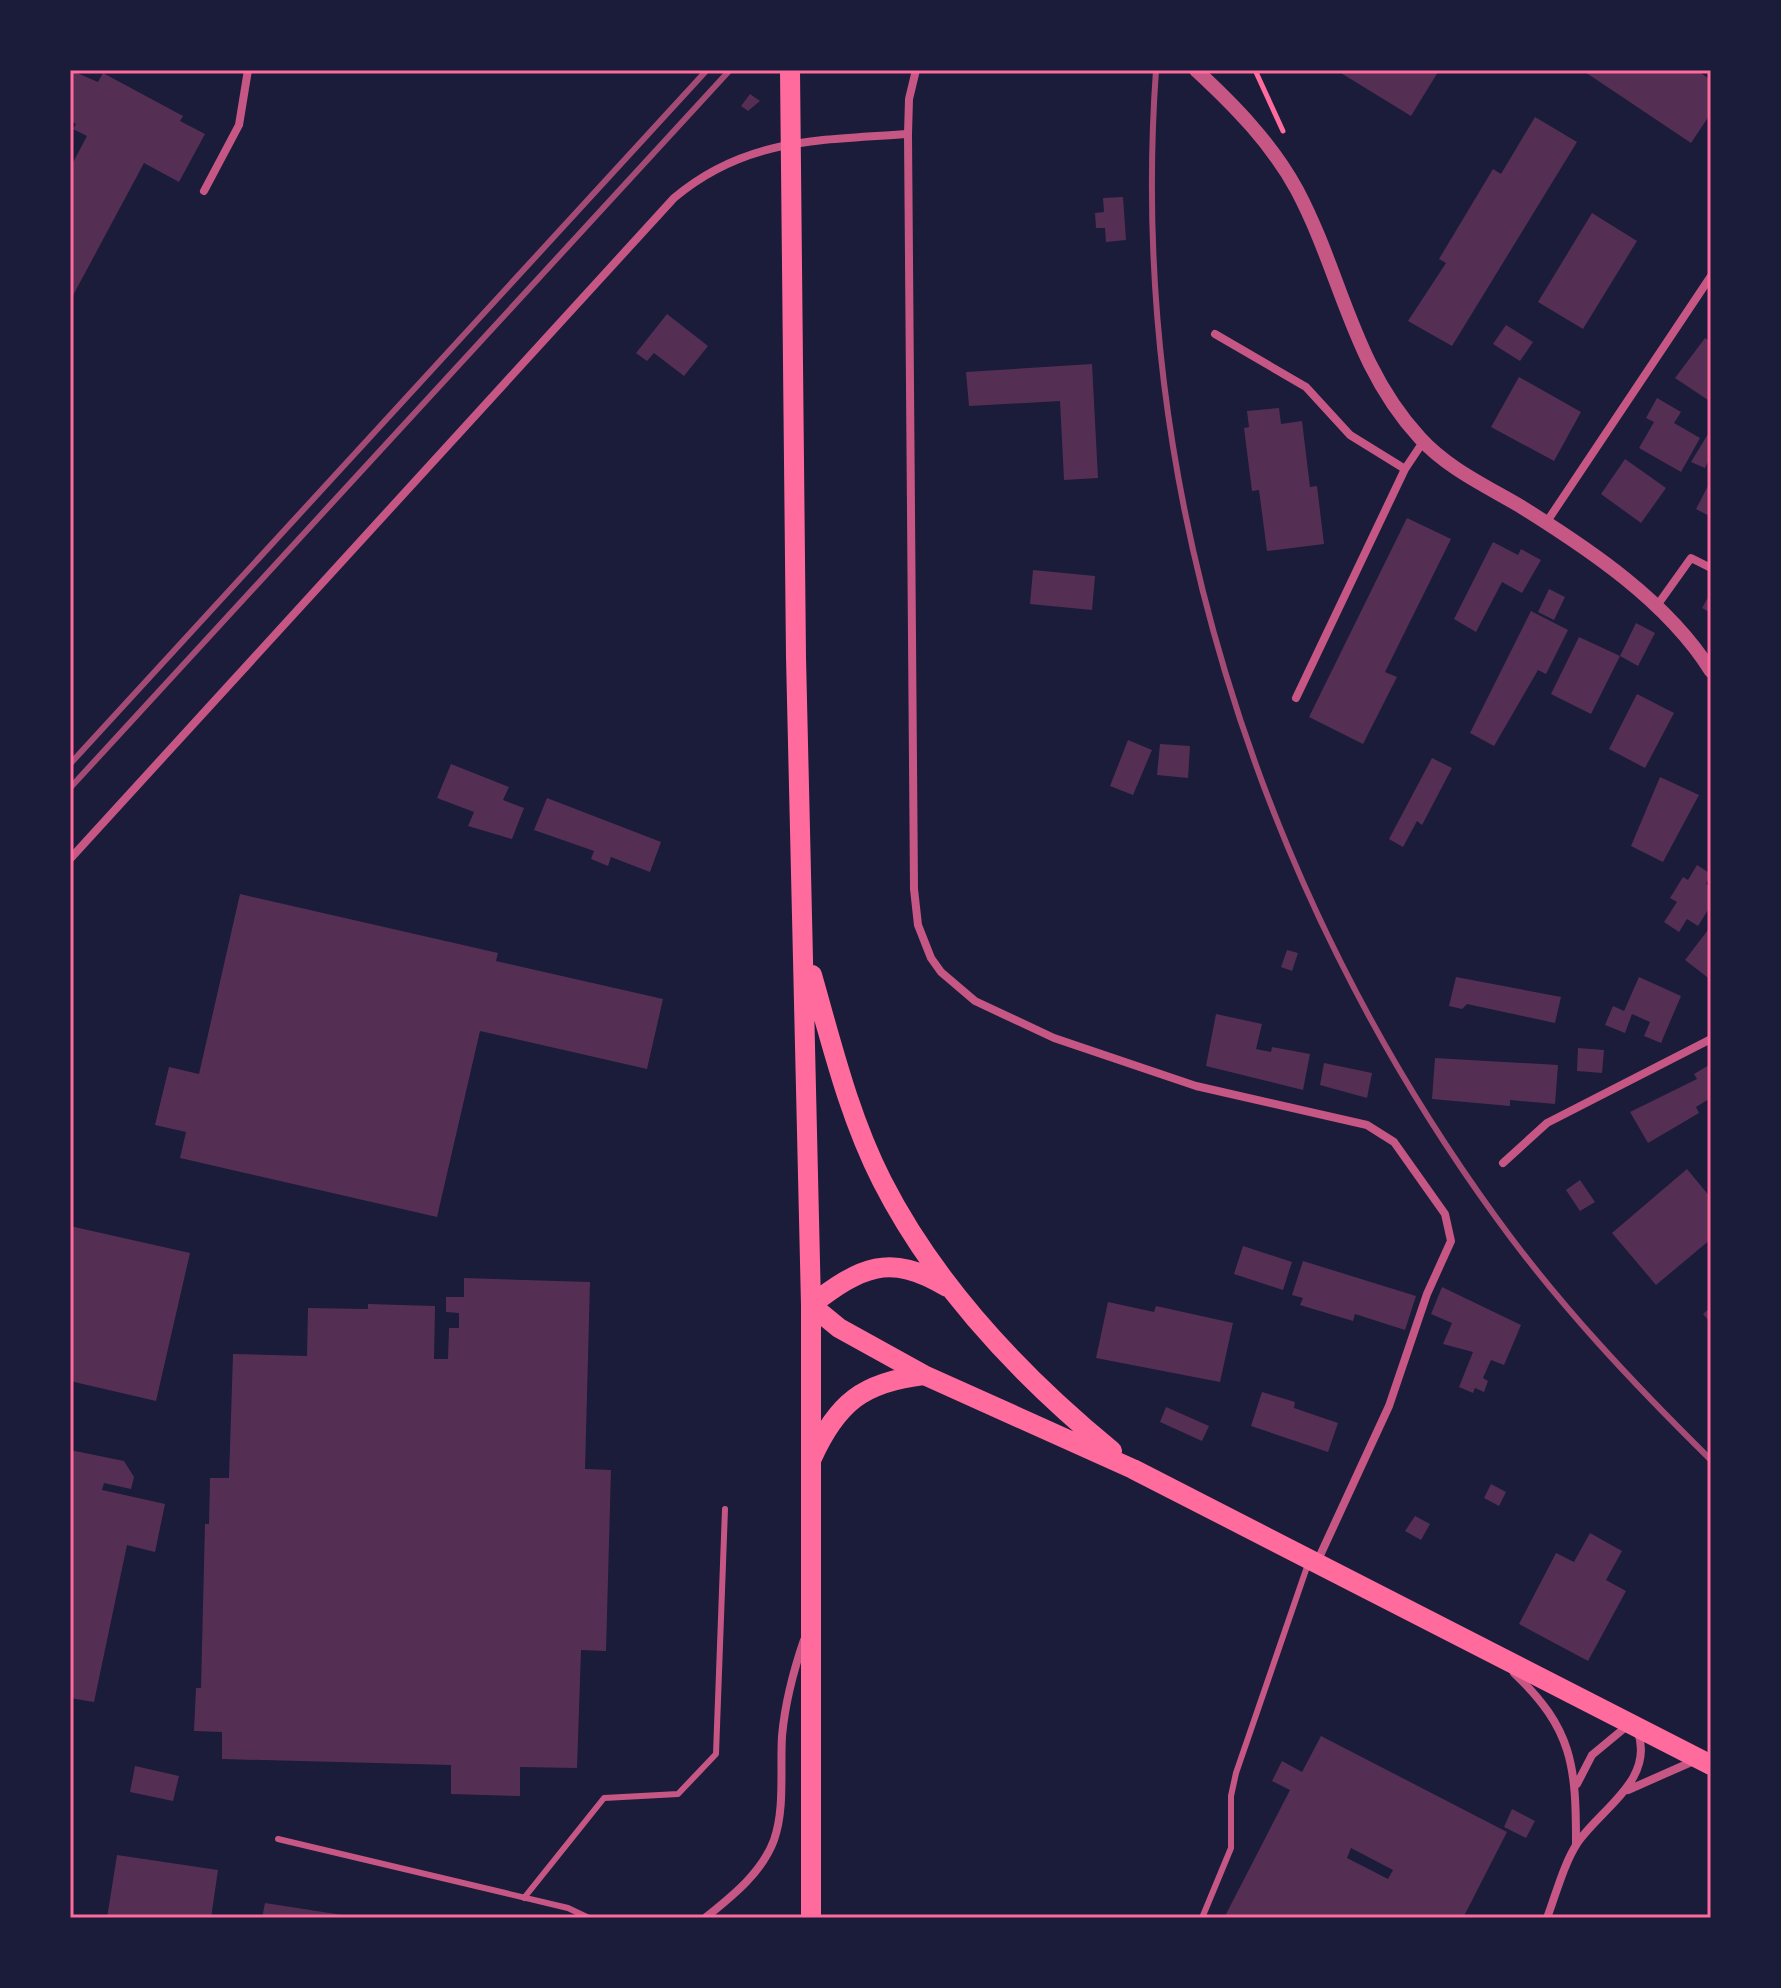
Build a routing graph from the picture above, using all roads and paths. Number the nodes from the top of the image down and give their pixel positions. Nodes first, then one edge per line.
1 (248, 70) edge
2 (790, 70) edge
3 (916, 70) edge
4 (1196, 70) edge
5 (1255, 70) edge
6 (1283, 132) dead end
7 (908, 134) junction
8 (204, 191) dead end
9 (1711, 276) edge
10 (1706, 292) edge
11 (1215, 334) dead end
12 (1423, 442) junction
13 (1405, 469) junction
14 (1546, 523) junction
15 (1711, 568) edge
16 (1656, 607) junction
17 (1711, 671) edge
18 (1296, 698) dead end
19 (70, 859) edge
20 (804, 944) junction
21 (1711, 1039) edge
22 (1503, 1163) dead end
23 (956, 1292) junction
24 (811, 1305) junction
25 (924, 1375) junction
26 (808, 1465) junction
27 (1133, 1469) junction
28 (725, 1509) dead end
29 (1313, 1561) junction
30 (809, 1624) junction
31 (1494, 1654) junction
32 (1633, 1724) junction
33 (1705, 1762) edge
34 (1576, 1786) junction
35 (1624, 1792) junction
36 (278, 1839) dead end
37 (1576, 1845) junction
38 (524, 1898) junction
39 (568, 1908) junction
40 (570, 1918) edge
41 (589, 1918) edge
42 (705, 1918) edge
43 (811, 1918) edge
44 (1202, 1918) edge
45 (1547, 1918) edge

1 - 8 street
2 - 20 main road
3 - 7 street
4 - 12 street
5 - 6 path
7 - 19 street
7 - 29 street
9 - 10 street
10 - 14 street
11 - 13 street
12 - 13 street
12 - 14 street
13 - 18 street
14 - 16 street
15 - 16 street
16 - 17 street
20 - 23 main road
20 - 24 main road
21 - 22 street
23 - 24 main road
23 - 27 main road
24 - 25 main road
24 - 26 main road
25 - 26 main road
25 - 27 main road
26 - 30 main road
27 - 29 main road
28 - 38 lane
29 - 31 main road
29 - 44 lane
30 - 42 street
30 - 43 main road
31 - 32 main road
31 - 34 street
32 - 33 main road
32 - 34 street
32 - 35 street
33 - 35 street
34 - 37 street
35 - 37 street
36 - 38 lane
37 - 45 street
38 - 39 lane
39 - 40 lane
39 - 41 lane

